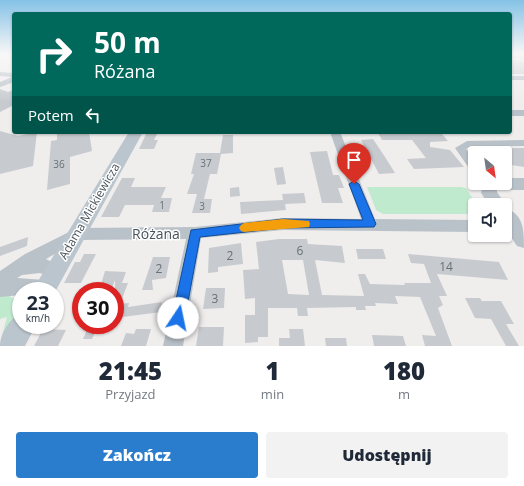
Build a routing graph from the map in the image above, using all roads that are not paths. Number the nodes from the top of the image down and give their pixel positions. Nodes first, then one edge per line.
1 (0, 74) edge
2 (12, 75) edge
3 (512, 78) edge
4 (524, 78) edge
5 (12, 80) edge
6 (0, 85) edge
7 (512, 113) edge
8 (524, 113) edge
9 (135, 134) edge
10 (336, 134) edge
11 (524, 143) edge
12 (468, 159) edge
13 (512, 184) edge
14 (524, 184) edge
15 (370, 224) junction
16 (468, 226) edge
17 (195, 233) junction
18 (76, 234) junction
19 (14, 271) junction
20 (0, 280) edge
21 (47, 282) edge
22 (48, 282) edge
23 (12, 287) edge
24 (0, 289) edge
25 (17, 334) edge
26 (10, 346) edge
27 (173, 346) edge

1 - 2 street
3 - 4 street
5 - 6 street
7 - 8 street
9 - 18 main road, Adama Mickiewicza
10 - 15 street
11 - 12 street
13 - 14 street
15 - 16 street, Różana
15 - 17 street, Różana
17 - 18 street, Różana
17 - 27 street
18 - 19 street
18 - 22 main road, Adama Mickiewicza
19 - 20 street
19 - 21 street
23 - 24 street
25 - 26 main road

